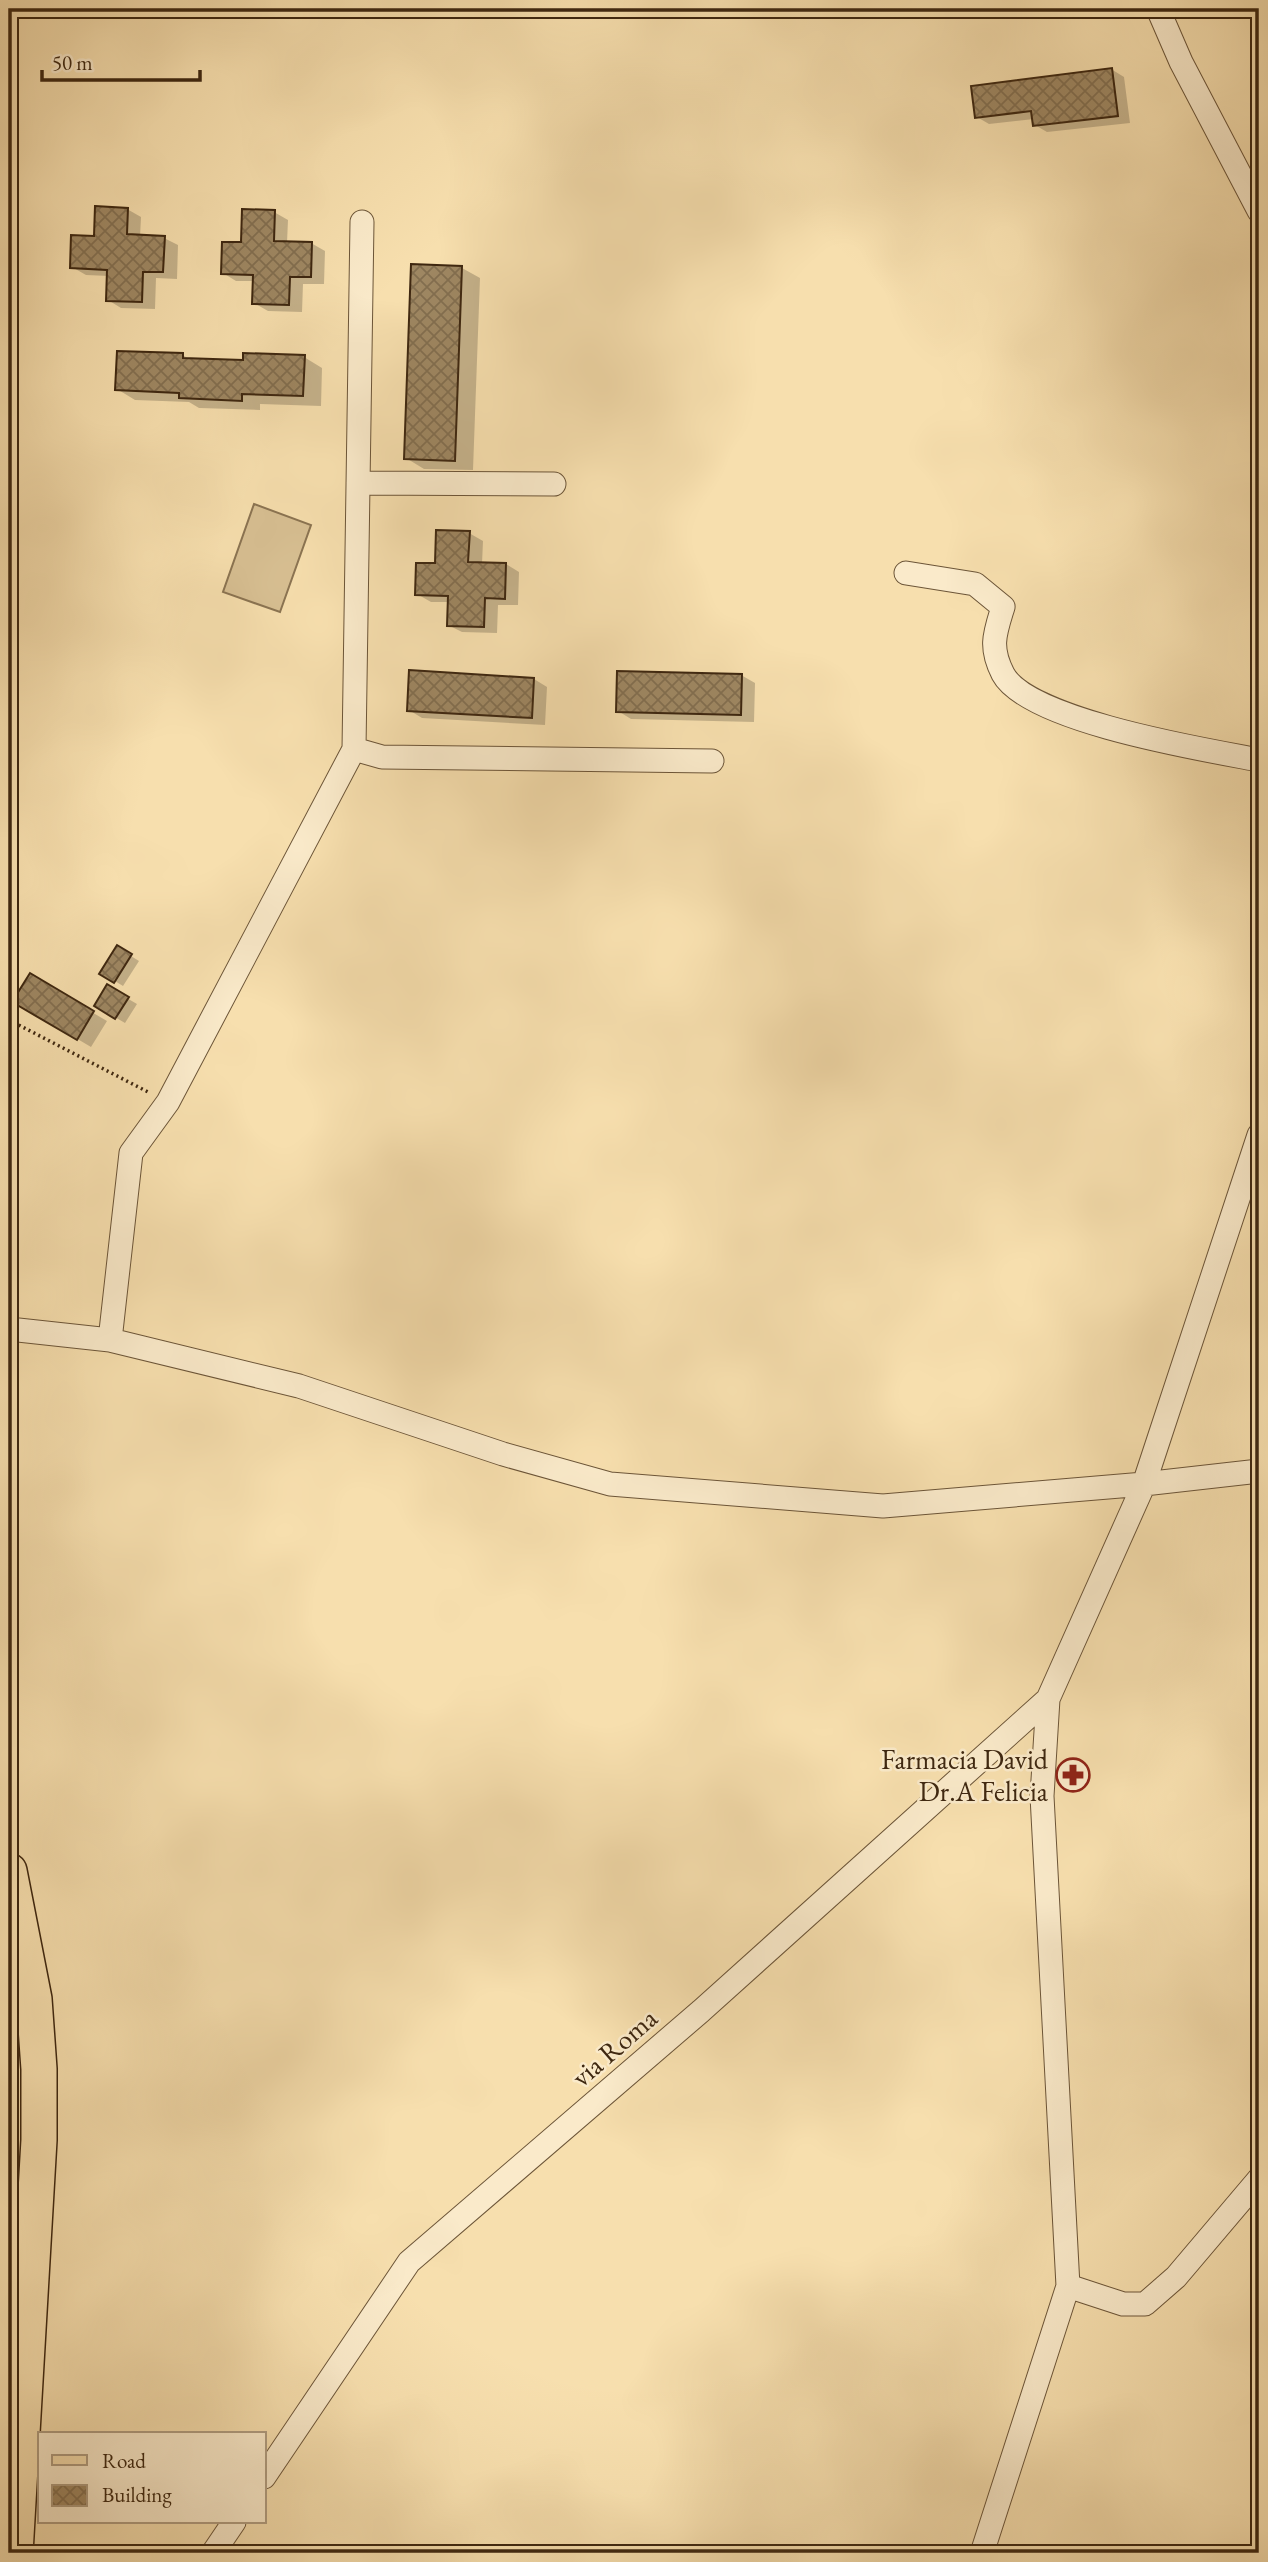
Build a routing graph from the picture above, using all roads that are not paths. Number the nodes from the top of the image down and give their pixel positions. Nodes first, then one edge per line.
1 (1158, 9) edge
2 (1259, 211) edge
3 (362, 222) dead end
4 (358, 483) junction
5 (554, 484) dead end
6 (906, 573) dead end
7 (354, 750) junction
8 (1259, 760) edge
9 (712, 761) dead end
10 (1259, 1135) edge
11 (9, 1329) edge
12 (110, 1340) junction
13 (1259, 1471) edge
14 (1144, 1484) junction
15 (1048, 1699) junction
16 (9, 1871) edge
17 (1259, 2179) edge
18 (1068, 2286) junction
19 (266, 2474) edge
20 (233, 2524) edge
21 (15, 2553) edge
22 (213, 2553) edge
23 (982, 2553) edge

1 - 2 street
3 - 4 street
4 - 5 street
4 - 7 street
6 - 8 street
7 - 9 street
7 - 12 street
10 - 14 street
11 - 12 street
12 - 14 street
13 - 14 street
14 - 15 street
15 - 18 street
15 - 19 street, via Roma
16 - 21 main road
17 - 18 street
18 - 23 street
20 - 22 street

